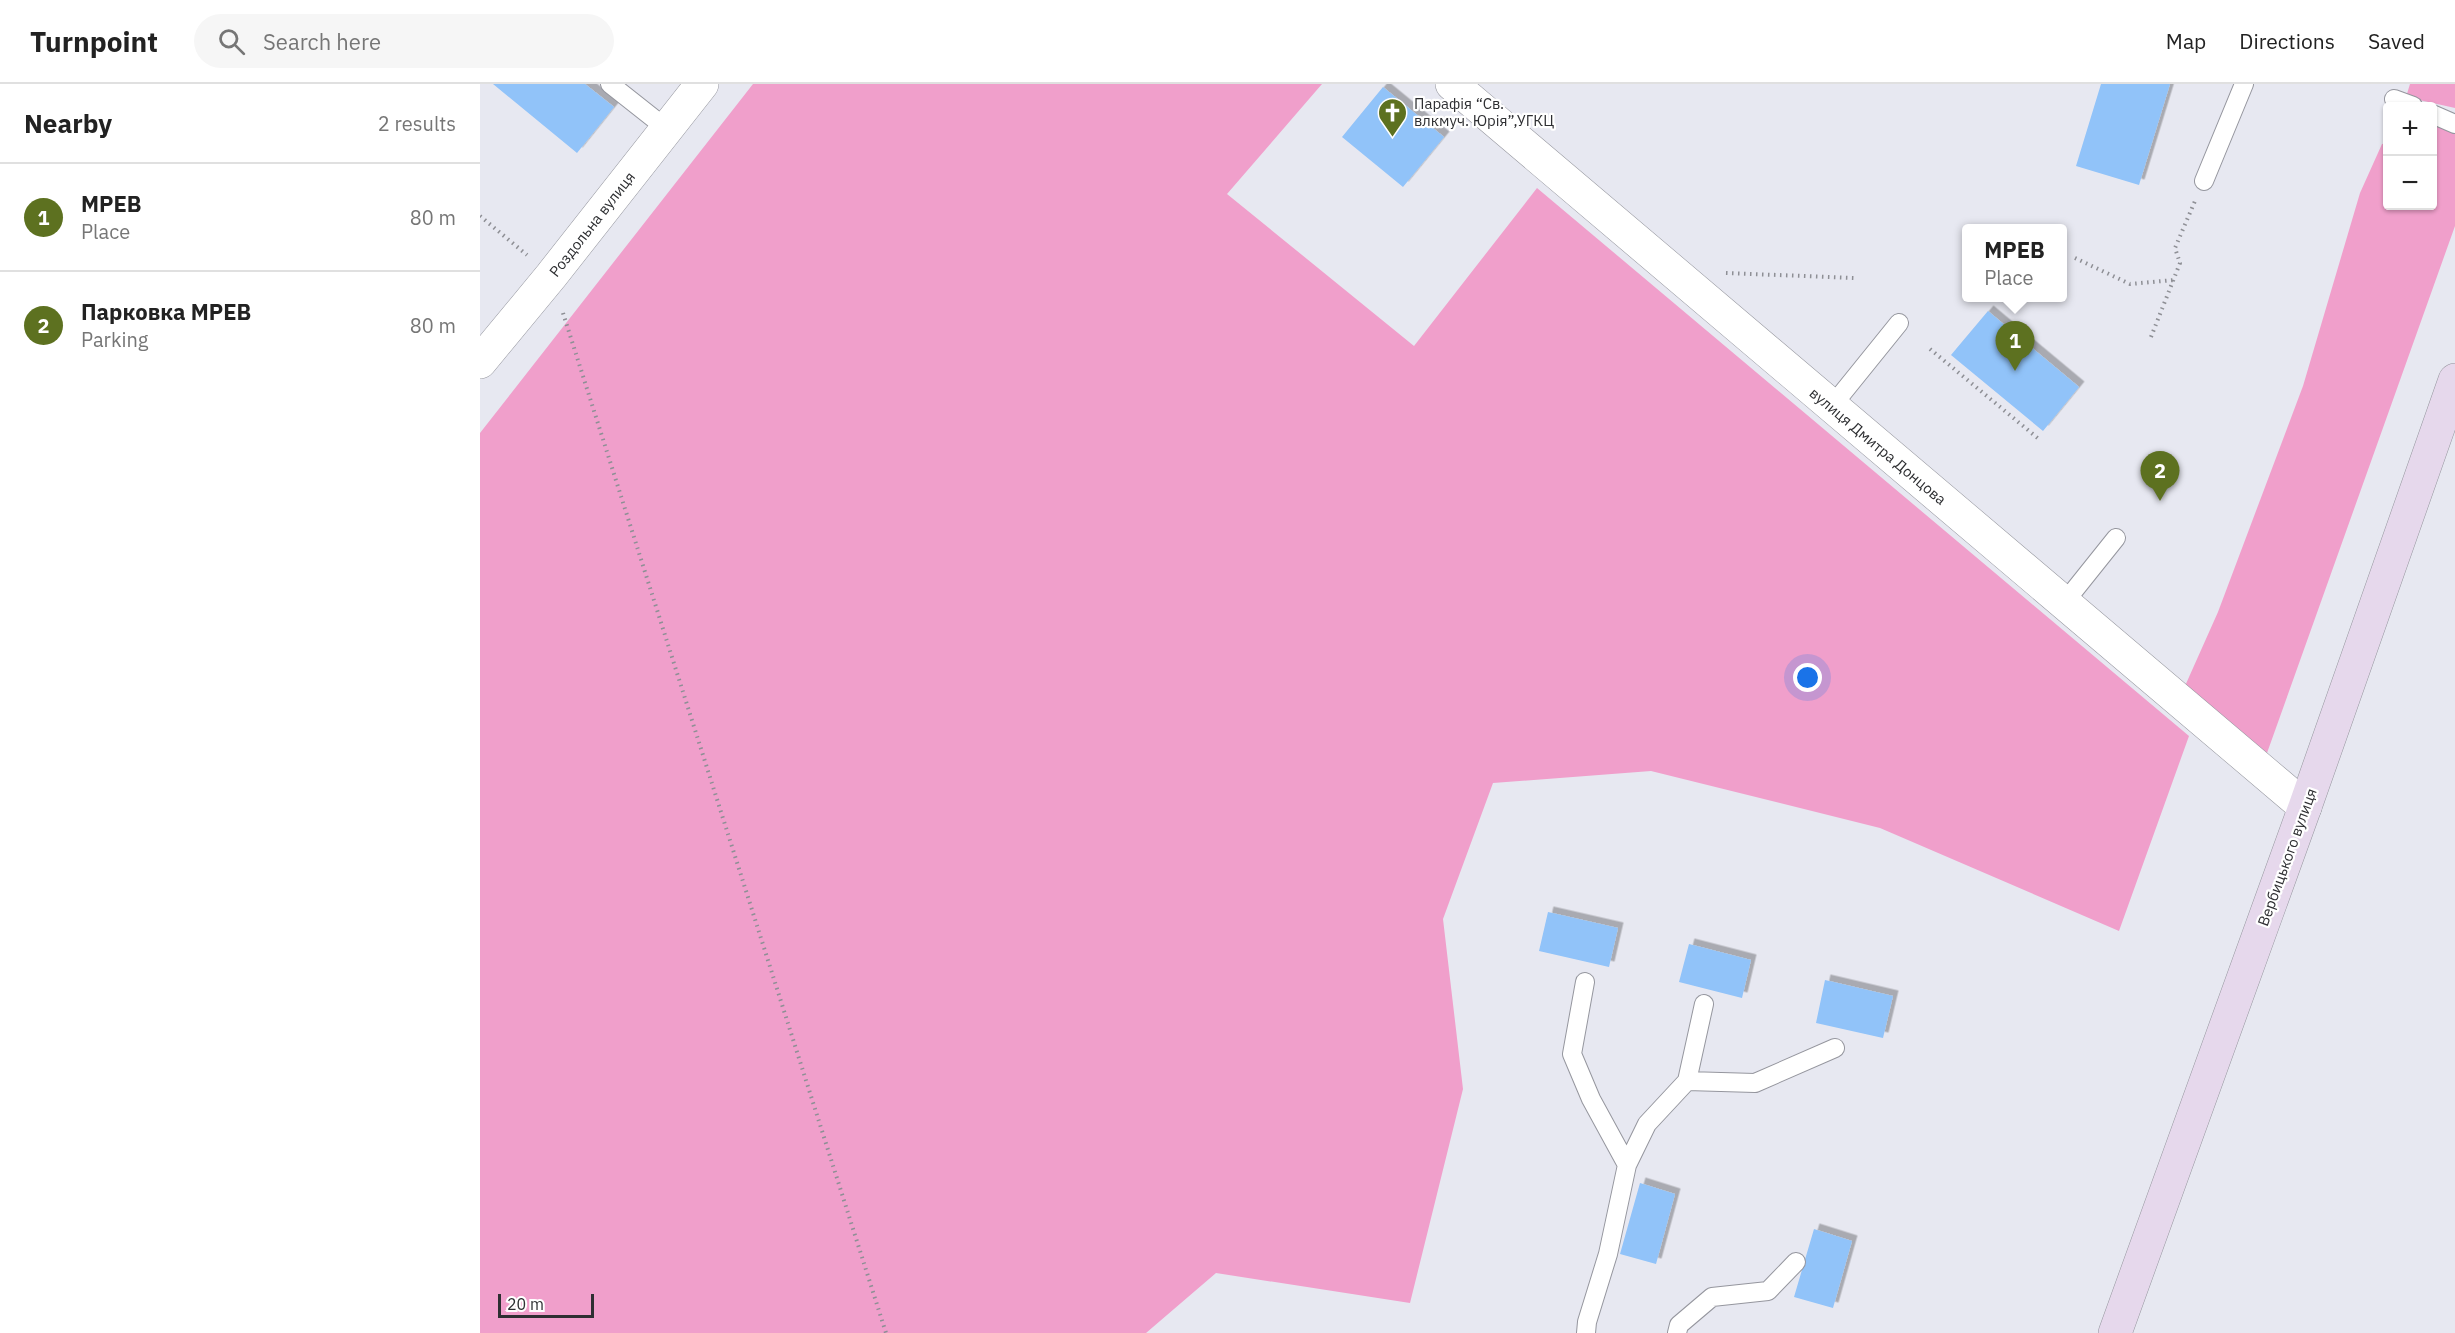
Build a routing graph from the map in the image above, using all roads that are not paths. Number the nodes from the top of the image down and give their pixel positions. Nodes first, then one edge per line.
1 (610, 84) edge
2 (702, 84) edge
3 (1452, 84) edge
4 (2244, 84) edge
5 (2394, 99) dead end
6 (2402, 102) edge
7 (2437, 116) edge
8 (2455, 124) edge
9 (667, 129) junction
10 (2204, 182) road end
11 (1899, 323) dead end
12 (480, 362) edge
13 (2455, 380) edge
14 (1832, 406) junction
15 (2116, 538) dead end
16 (2064, 603) junction
17 (2305, 807) junction
18 (1585, 982) dead end
19 (1704, 1004) dead end
20 (1835, 1048) dead end
21 (1687, 1081) junction
22 (1627, 1165) junction
23 (1796, 1262) dead end
24 (1586, 1333) edge
25 (1677, 1333) edge
26 (2115, 1333) edge

1 - 9 lane
2 - 9 street, Роздольна вулиця
3 - 14 street, вулиця Дмитра Донцова
4 - 10 lane
5 - 6 lane
7 - 8 lane
9 - 12 street, Роздольна вулиця
11 - 14 lane
13 - 17 main road, Вербицького вулиця
14 - 16 street, вулиця Дмитра Донцова
15 - 16 lane
16 - 17 street, вулиця Дмитра Донцова
17 - 26 main road, Вербицького вулиця
18 - 22 lane
19 - 21 lane
20 - 21 lane
21 - 22 lane
22 - 24 lane
23 - 25 lane

